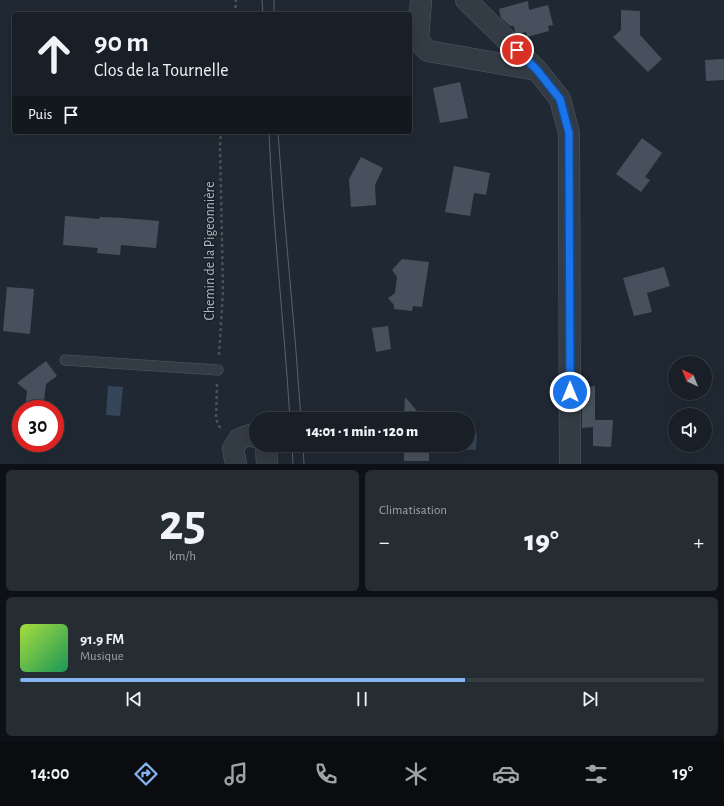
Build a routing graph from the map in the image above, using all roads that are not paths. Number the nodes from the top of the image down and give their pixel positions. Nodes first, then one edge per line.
1 (421, 0) edge
2 (466, 0) edge
3 (537, 70) junction
4 (65, 360) dead end
5 (218, 370) road end
6 (249, 436) edge
7 (266, 452) edge
8 (235, 454) edge
9 (267, 464) edge
10 (570, 464) edge

1 - 3 street
2 - 3 street
3 - 10 street
4 - 5 lane
6 - 8 street
7 - 9 street

